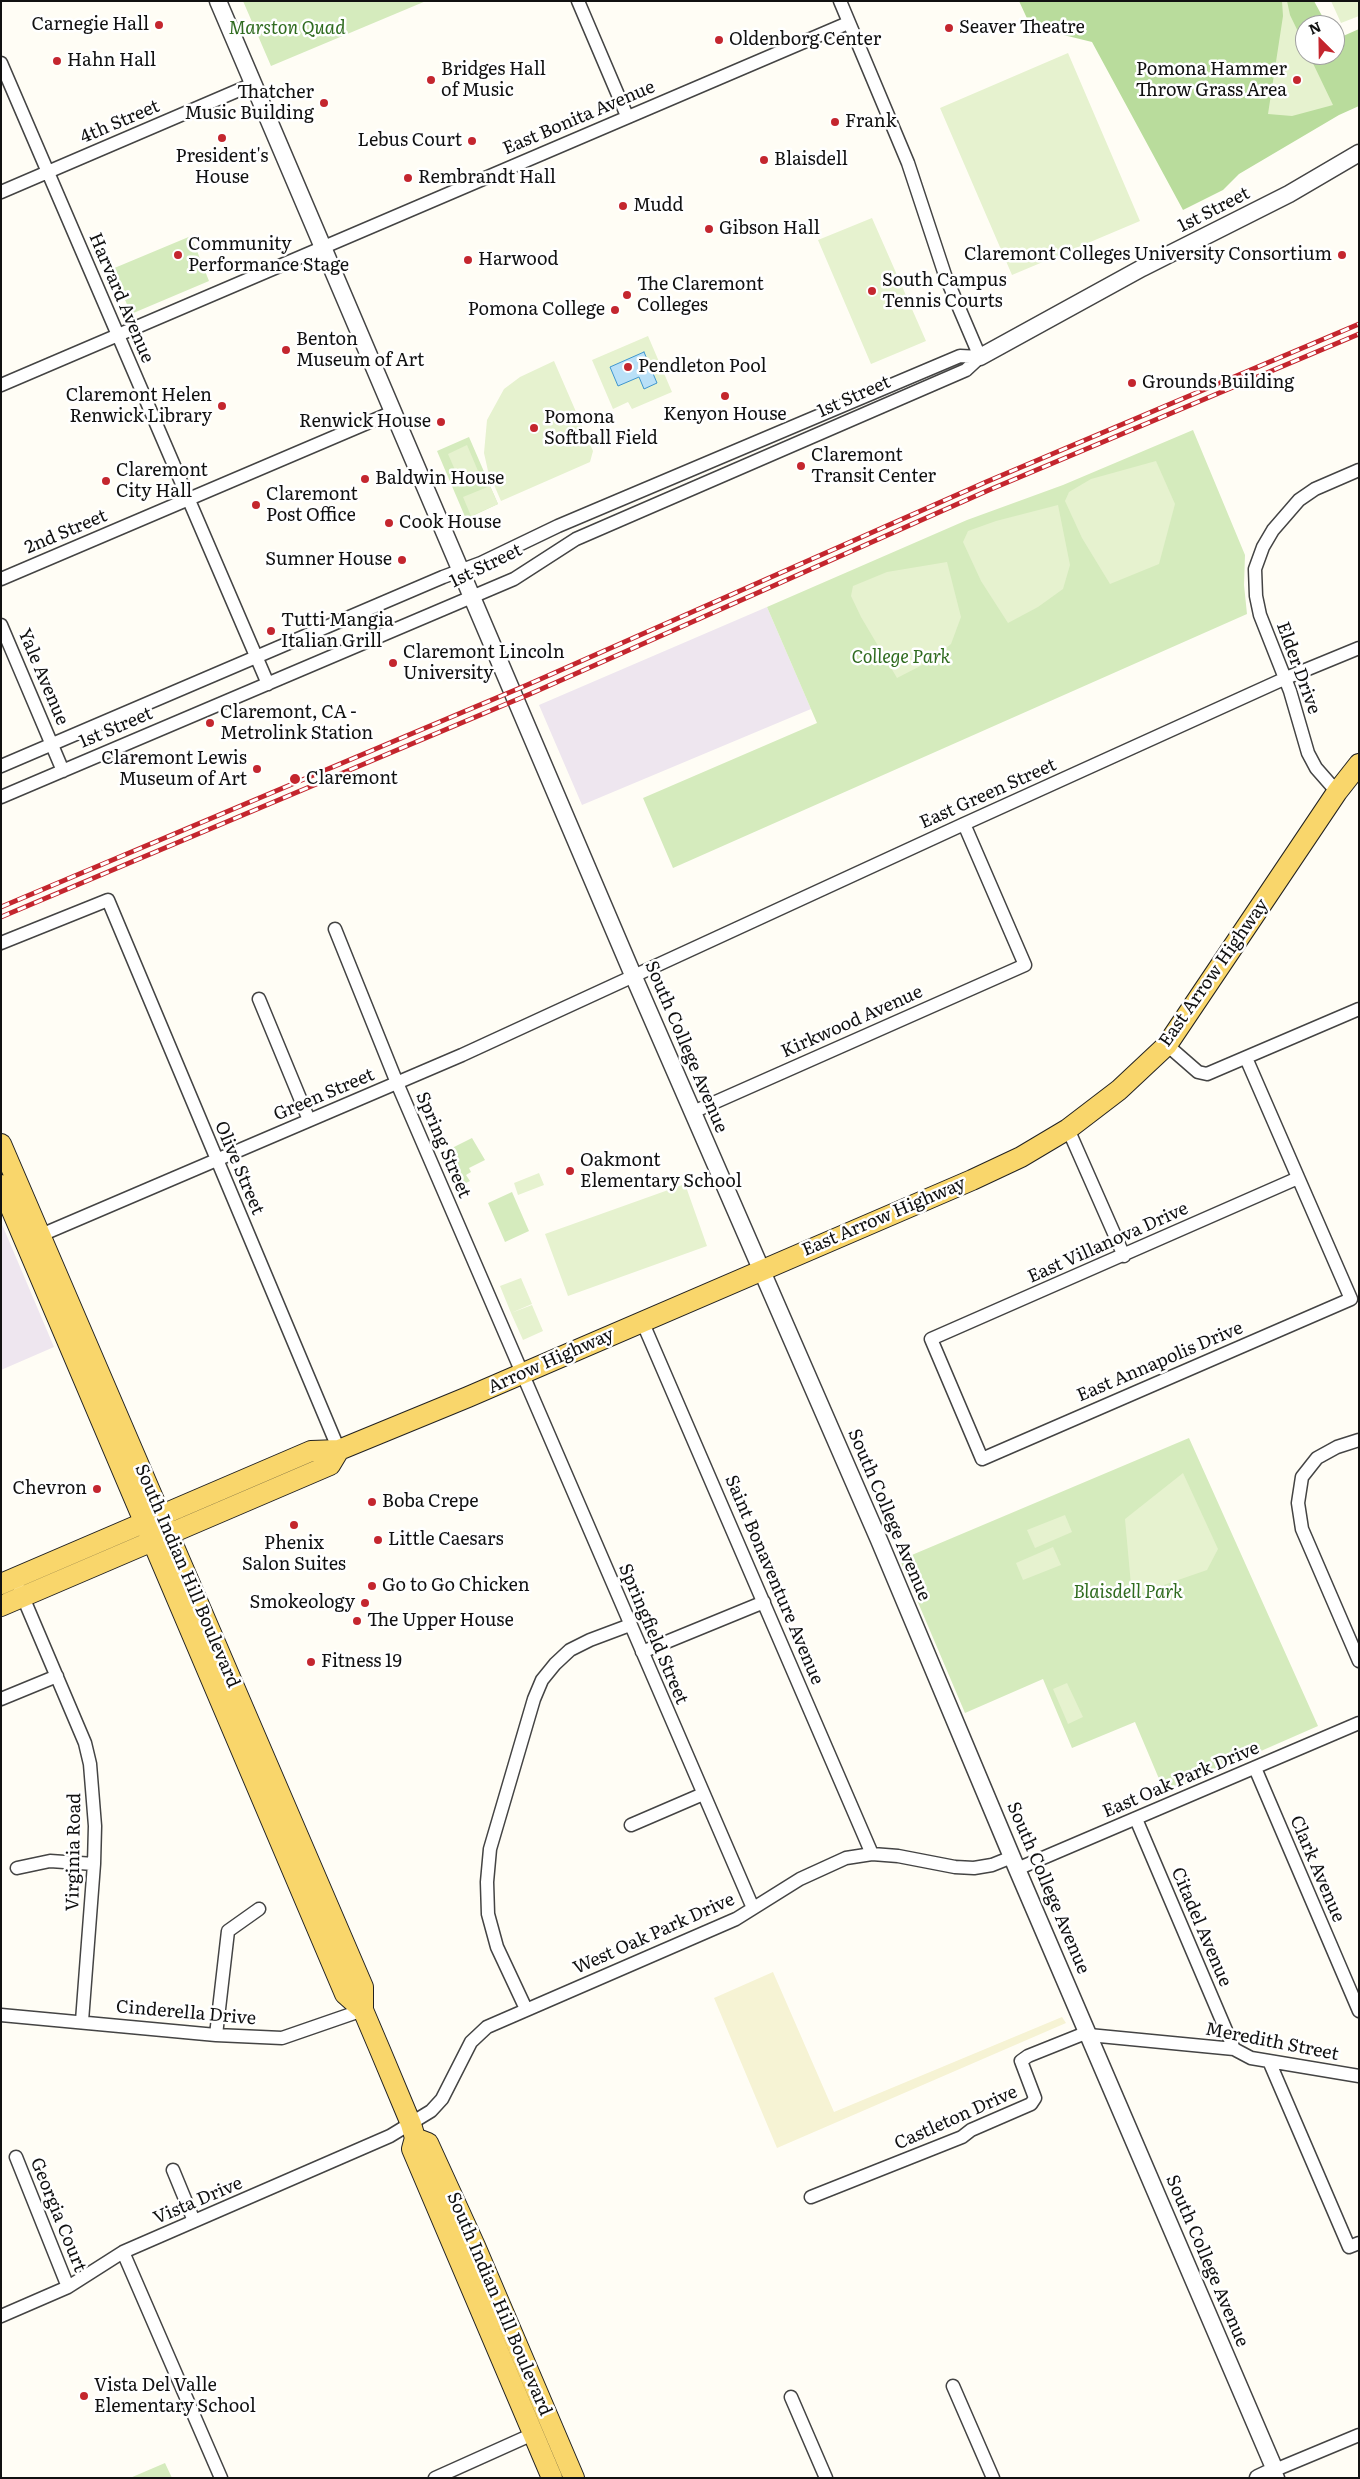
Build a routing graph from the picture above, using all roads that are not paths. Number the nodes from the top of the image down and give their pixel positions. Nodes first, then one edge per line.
1 (218, 1) edge
2 (578, 1) edge
3 (840, 1) edge
4 (848, 23) junction
5 (1, 63) edge
6 (253, 84) junction
7 (627, 116) junction
8 (1359, 154) edge
9 (49, 172) junction
10 (1, 192) edge
11 (323, 247) junction
12 (118, 335) junction
13 (980, 357) junction
14 (1, 385) edge
15 (392, 412) junction
16 (1359, 470) edge
17 (188, 499) junction
18 (461, 570) junction
19 (1, 579) edge
20 (472, 596) junction
21 (1, 625) edge
22 (1359, 648) edge
23 (257, 657) junction
24 (1286, 678) junction
25 (268, 684) junction
26 (53, 744) junction
27 (1359, 764) edge
28 (1, 766) edge
29 (62, 771) junction
30 (1337, 792) junction
31 (1, 797) edge
32 (964, 824) junction
33 (335, 929) dead end
34 (1, 943) edge
35 (633, 975) junction
36 (260, 999) dead end
37 (1359, 1009) edge
38 (1167, 1045) junction
39 (1246, 1058) junction
40 (397, 1083) junction
41 (692, 1112) junction
42 (309, 1120) junction
43 (1068, 1129) junction
44 (1, 1144) edge
45 (216, 1160) junction
46 (1298, 1178) junction
47 (1, 1185) edge
48 (33, 1239) junction
49 (1124, 1256) junction
50 (761, 1270) junction
51 (642, 1321) junction
52 (521, 1374) junction
53 (1359, 1440) edge
54 (339, 1450) junction
55 (982, 1459) joint
56 (157, 1527) junction
57 (13, 1586) edge
58 (764, 1602) junction
59 (1, 1606) edge
60 (630, 1626) junction
61 (642, 1652) junction
62 (1359, 1661) edge
63 (57, 1676) junction
64 (1, 1699) edge
65 (1359, 1723) edge
66 (1255, 1768) junction
67 (703, 1794) junction
68 (1136, 1819) junction
69 (631, 1825) dead end
70 (872, 1854) junction
71 (1014, 1863) junction
72 (94, 1864) junction
73 (17, 1868) dead end
74 (753, 1908) junction
75 (259, 1909) dead end
76 (526, 2009) junction
77 (363, 2010) junction
78 (1359, 2011) edge
79 (1, 2015) edge
80 (82, 2021) junction
81 (1088, 2033) junction
82 (216, 2035) junction
83 (1234, 2049) junction
84 (1268, 2062) junction
85 (1359, 2076) edge
86 (413, 2131) junction
87 (16, 2157) dead end
88 (173, 2170) dead end
89 (811, 2197) dead end
90 (194, 2221) junction
91 (1354, 2245) edge
92 (123, 2252) junction
93 (68, 2287) junction
94 (1, 2316) edge
95 (953, 2386) dead end
96 (791, 2397) dead end
97 (533, 2434) junction
98 (1359, 2435) edge
99 (1276, 2474) edge
100 (221, 2478) edge
101 (435, 2478) edge
102 (552, 2478) edge
103 (574, 2478) edge
104 (826, 2478) edge
105 (993, 2478) edge
106 (1258, 2478) edge

1 - 6 street, South College Avenue
2 - 7 street
3 - 4 street
4 - 7 street, East Bonita Avenue
4 - 13 street
5 - 9 street, Harvard Avenue
6 - 9 street, 4th Street
6 - 11 street, South College Avenue
7 - 11 street, East Bonita Avenue
8 - 13 street, 1st Street
9 - 10 street, 4th Street
9 - 12 street, Harvard Avenue
11 - 12 street, East Bonita Avenue
11 - 15 street, South College Avenue
12 - 14 street, East Bonita Avenue
12 - 17 street, Harvard Avenue
13 - 18 street, 1st Street
13 - 20 street, 1st Street
15 - 17 street, 2nd Street
15 - 18 street, South College Avenue
16 - 24 street, Elder Drive
17 - 19 street, 2nd Street
17 - 23 street, Harvard Avenue
18 - 20 street, South College Avenue
18 - 23 street, 1st Street
20 - 25 street, 1st Street
20 - 35 street, South College Avenue
21 - 26 street, Yale Avenue
22 - 24 street, East Green Street
23 - 25 street, Harvard Avenue
23 - 26 street, 1st Street
24 - 30 street, Elder Drive
24 - 32 street, East Green Street
25 - 29 street, 1st Street
26 - 28 street, 1st Street
26 - 29 street, Yale Avenue
27 - 30 main road, East Arrow Highway
29 - 31 street, 1st Street
30 - 38 main road, East Arrow Highway
32 - 35 street, East Green Street
32 - 41 street, Kirkwood Avenue
33 - 40 street, Spring Street
34 - 45 street, Olive Street
35 - 40 street, Green Street
35 - 41 street, South College Avenue
36 - 42 street
37 - 39 street
38 - 39 street
38 - 43 main road, East Arrow Highway
39 - 46 street
40 - 42 street, Green Street
40 - 52 street, Spring Street
41 - 50 street, South College Avenue
42 - 45 street, Green Street
43 - 49 street
43 - 50 main road, East Arrow Highway
44 - 48 main road, South Indian Hill Boulevard
45 - 48 street, Green Street
45 - 54 street, Olive Street
46 - 49 street, East Villanova Drive
46 - 55 street, East Annapolis Drive
47 - 48 main road, South Indian Hill Boulevard
48 - 56 main road, South Indian Hill Boulevard
49 - 55 street, East Villanova Drive
50 - 51 main road, Arrow Highway
50 - 71 street, South College Avenue
51 - 52 main road, Arrow Highway
51 - 58 street, Saint Bonaventure Avenue
52 - 54 main road, Arrow Highway
52 - 60 street, Springfield Street
53 - 62 street
54 - 56 main road, Arrow Highway
56 - 57 main road, Arrow Highway
56 - 77 main road, South Indian Hill Boulevard
57 - 59 main road, Arrow Highway
57 - 63 street, Virginia Road
58 - 61 street
58 - 70 street, Saint Bonaventure Avenue
60 - 61 street, Springfield Street
60 - 76 street
61 - 67 street, Springfield Street
63 - 64 street
63 - 72 street, Virginia Road
65 - 66 street, East Oak Park Drive
66 - 68 street, East Oak Park Drive
66 - 78 street, Clark Avenue
67 - 69 street
67 - 74 street, Springfield Street
68 - 71 street, East Oak Park Drive
68 - 83 street, Citadel Avenue
70 - 71 street, West Oak Park Drive
70 - 74 street, West Oak Park Drive
71 - 81 street, South College Avenue
72 - 73 street
72 - 80 street, Virginia Road
74 - 76 street, West Oak Park Drive
75 - 82 street
76 - 86 street, West Oak Park Drive
77 - 82 street, Cinderella Drive
77 - 86 main road, South Indian Hill Boulevard
79 - 80 street, Cinderella Drive
80 - 82 street, Cinderella Drive
81 - 83 street, Meredith Street
81 - 89 street, Castleton Drive
81 - 99 street, South College Avenue
83 - 84 street, Meredith Street
84 - 85 street, Meredith Street
84 - 91 street
86 - 90 street, Vista Drive
86 - 97 main road, South Indian Hill Boulevard
86 - 103 main road, South Indian Hill Boulevard
87 - 93 street, Georgia Court
88 - 90 street
90 - 92 street, Vista Drive
92 - 93 street, Vista Drive
92 - 100 street
93 - 94 street, Vista Drive
95 - 105 street
96 - 104 street
97 - 101 street
97 - 102 main road, South Indian Hill Boulevard
98 - 99 street
99 - 106 street

